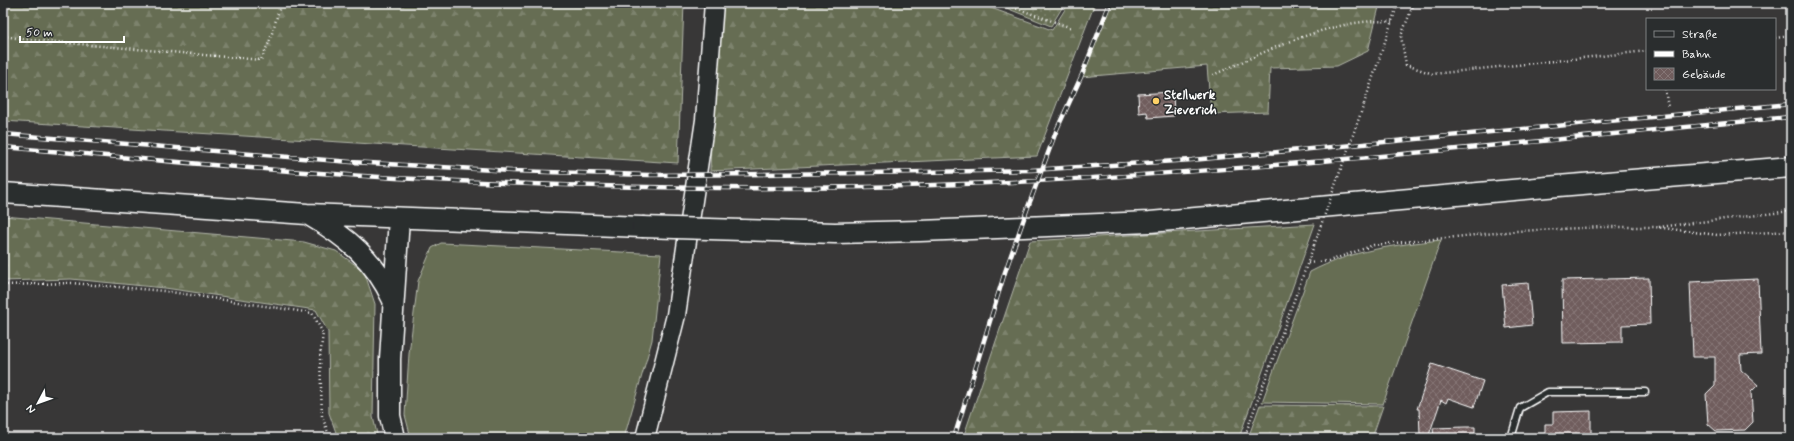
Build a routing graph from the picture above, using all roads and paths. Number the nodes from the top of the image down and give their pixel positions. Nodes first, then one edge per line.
1 (281, 3) edge
2 (714, 3) edge
3 (997, 3) edge
4 (1398, 3) edge
5 (1414, 3) edge
6 (1392, 22) junction
7 (1072, 28) dead end
8 (3, 36) edge
9 (1791, 36) edge
10 (1776, 38) edge
11 (1646, 51) edge
12 (1213, 75) dead end
13 (1665, 90) edge
14 (1668, 107) dead end
15 (1791, 167) edge
16 (3, 193) edge
17 (1791, 211) edge
18 (308, 214) junction
19 (399, 218) junction
20 (1655, 227) junction
21 (1791, 231) edge
22 (1308, 263) junction
23 (3, 285) edge
24 (393, 301) junction
25 (1645, 392) dead end
26 (330, 438) edge
27 (395, 438) edge
28 (645, 438) edge
29 (1244, 438) edge
30 (1511, 438) edge

1 - 8 path
2 - 28 street
3 - 7 path
4 - 6 path
5 - 11 path
6 - 12 path
6 - 22 path, bridge
9 - 10 path
13 - 14 path
15 - 19 main road, bridge
16 - 18 main road
17 - 20 path
18 - 19 main road
18 - 24 main road
19 - 24 main road
20 - 21 path
20 - 22 path
22 - 29 path
23 - 26 path
24 - 27 main road
25 - 30 lane

